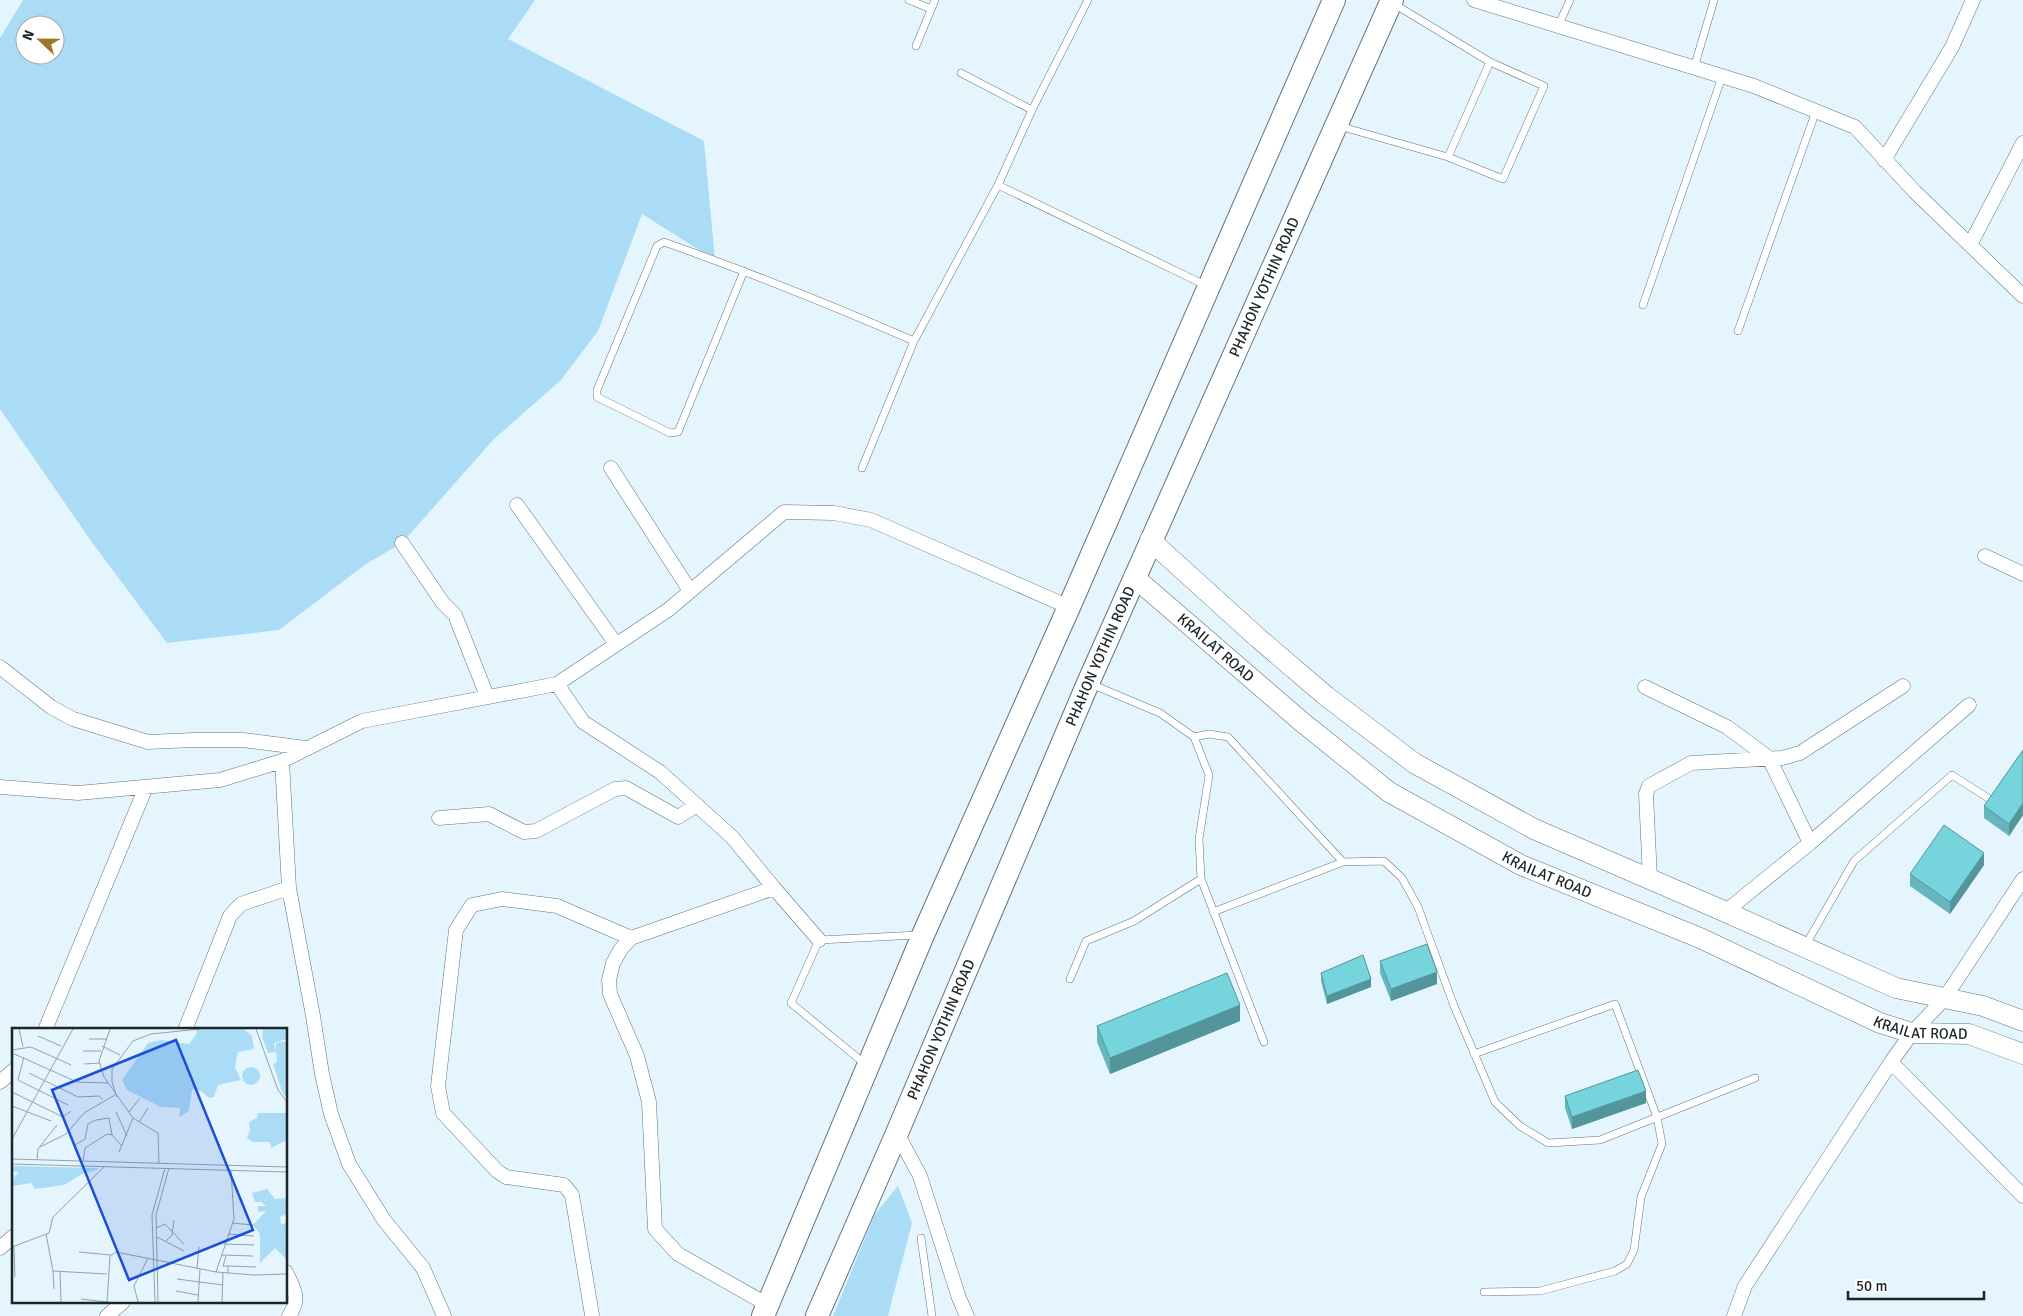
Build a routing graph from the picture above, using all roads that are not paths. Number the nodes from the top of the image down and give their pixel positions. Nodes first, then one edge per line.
1 (909, 0) edge
2 (935, 0) edge
3 (1088, 0) edge
4 (1334, 0) edge
5 (1474, 0) edge
6 (1570, 0) edge
7 (1714, 0) edge
8 (1973, 0) edge
9 (1391, 1) edge
10 (931, 9) junction
11 (1558, 26) junction
12 (916, 46) dead end
13 (1490, 62) junction
14 (1694, 68) junction
15 (961, 73) dead end
16 (1722, 77) junction
17 (1032, 110) junction
18 (1816, 112) junction
19 (1336, 125) junction
20 (2023, 143) edge
21 (1448, 157) junction
22 (1884, 160) junction
23 (998, 185) junction
24 (1970, 245) junction
25 (744, 271) junction
26 (1209, 287) junction
27 (2023, 296) edge
28 (1643, 305) dead end
29 (1738, 331) dead end
30 (914, 341) junction
31 (611, 468) dead end
32 (862, 468) dead end
33 (517, 506) dead end
34 (1150, 540) junction
35 (402, 543) dead end
36 (1984, 556) dead end
37 (2023, 574) edge
38 (1134, 577) junction
39 (690, 591) junction
40 (1069, 608) junction
41 (616, 644) junction
42 (0, 667) edge
43 (1088, 682) junction
44 (557, 684) junction
45 (1903, 686) dead end
46 (1645, 687) dead end
47 (487, 696) junction
48 (1969, 705) dead end
49 (1194, 736) junction
50 (306, 748) junction
51 (1769, 758) junction
52 (282, 761) junction
53 (0, 787) edge
54 (146, 787) junction
55 (1988, 798) edge
56 (697, 805) junction
57 (439, 818) dead end
58 (1810, 843) junction
59 (1343, 862) junction
60 (1201, 879) junction
61 (1650, 879) junction
62 (2023, 880) edge
63 (289, 888) junction
64 (774, 888) junction
65 (1213, 912) junction
66 (1725, 912) junction
67 (923, 935) junction
68 (631, 938) junction
69 (819, 940) junction
70 (1804, 947) junction
71 (1070, 979) dead end
72 (1944, 999) junction
73 (2023, 1021) edge
74 (46, 1028) edge
75 (186, 1028) edge
76 (1912, 1034) junction
77 (1264, 1042) dead end
78 (1474, 1054) junction
79 (2023, 1054) edge
80 (1891, 1062) junction
81 (867, 1066) junction
82 (12, 1072) edge
83 (1755, 1078) dead end
84 (0, 1082) edge
85 (1657, 1117) junction
86 (897, 1134) junction
87 (2023, 1196) edge
88 (12, 1238) edge
89 (921, 1238) dead end
90 (0, 1248) edge
91 (288, 1277) edge
92 (1484, 1292) dead end
93 (120, 1304) edge
94 (766, 1310) edge
95 (592, 1315) edge
96 (107, 1316) edge
97 (289, 1316) edge
98 (444, 1316) edge
99 (817, 1316) edge
100 (932, 1316) edge
101 (967, 1316) edge
102 (1734, 1316) edge

1 - 10 lane
2 - 10 lane
3 - 17 lane
4 - 26 main road
5 - 11 street
6 - 11 lane
7 - 14 lane
8 - 22 street
9 - 13 lane
9 - 19 main road, PHAHON YOTHIN ROAD
10 - 12 lane
11 - 14 street
13 - 21 lane
13 - 21 lane
14 - 16 street
15 - 17 lane
16 - 18 street
16 - 28 lane
17 - 23 lane
18 - 22 street
18 - 29 lane
19 - 21 lane
19 - 34 main road, PHAHON YOTHIN ROAD
20 - 24 street
22 - 24 street
23 - 26 lane
23 - 30 lane
24 - 27 street
25 - 25 lane
25 - 30 lane
26 - 40 main road
30 - 32 lane
31 - 39 street
33 - 41 street
34 - 38 main road, PHAHON YOTHIN ROAD
34 - 61 main road, KRAILAT ROAD
35 - 47 street
36 - 37 street
38 - 43 main road, PHAHON YOTHIN ROAD
38 - 76 main road, KRAILAT ROAD
39 - 40 street
39 - 41 street
40 - 67 main road
41 - 44 street
42 - 50 street
43 - 49 lane
43 - 86 main road, PHAHON YOTHIN ROAD
44 - 47 street
44 - 56 street
45 - 51 street
46 - 51 street
47 - 50 street
48 - 58 street
49 - 59 lane
49 - 60 lane
50 - 52 street
51 - 58 street
51 - 61 street
52 - 54 street
52 - 63 street
53 - 54 street
54 - 74 street
55 - 70 lane
56 - 57 street
56 - 64 street
58 - 66 street
59 - 65 lane
59 - 78 lane
60 - 65 lane
60 - 71 lane
61 - 66 main road, KRAILAT ROAD
62 - 72 street
63 - 75 street
63 - 98 street
64 - 68 street
64 - 69 street
65 - 77 lane
66 - 70 main road, KRAILAT ROAD
67 - 69 lane
67 - 81 main road
68 - 94 street
68 - 95 street
69 - 81 lane
70 - 72 main road, KRAILAT ROAD
72 - 73 main road, KRAILAT ROAD
72 - 76 street
76 - 79 main road, KRAILAT ROAD
76 - 80 street
78 - 85 lane
78 - 85 lane
80 - 87 street
80 - 102 street
81 - 94 main road
82 - 84 street
83 - 85 lane
85 - 92 lane
86 - 99 main road, PHAHON YOTHIN ROAD
86 - 101 street
88 - 90 street
89 - 100 lane
91 - 97 street
93 - 96 street

